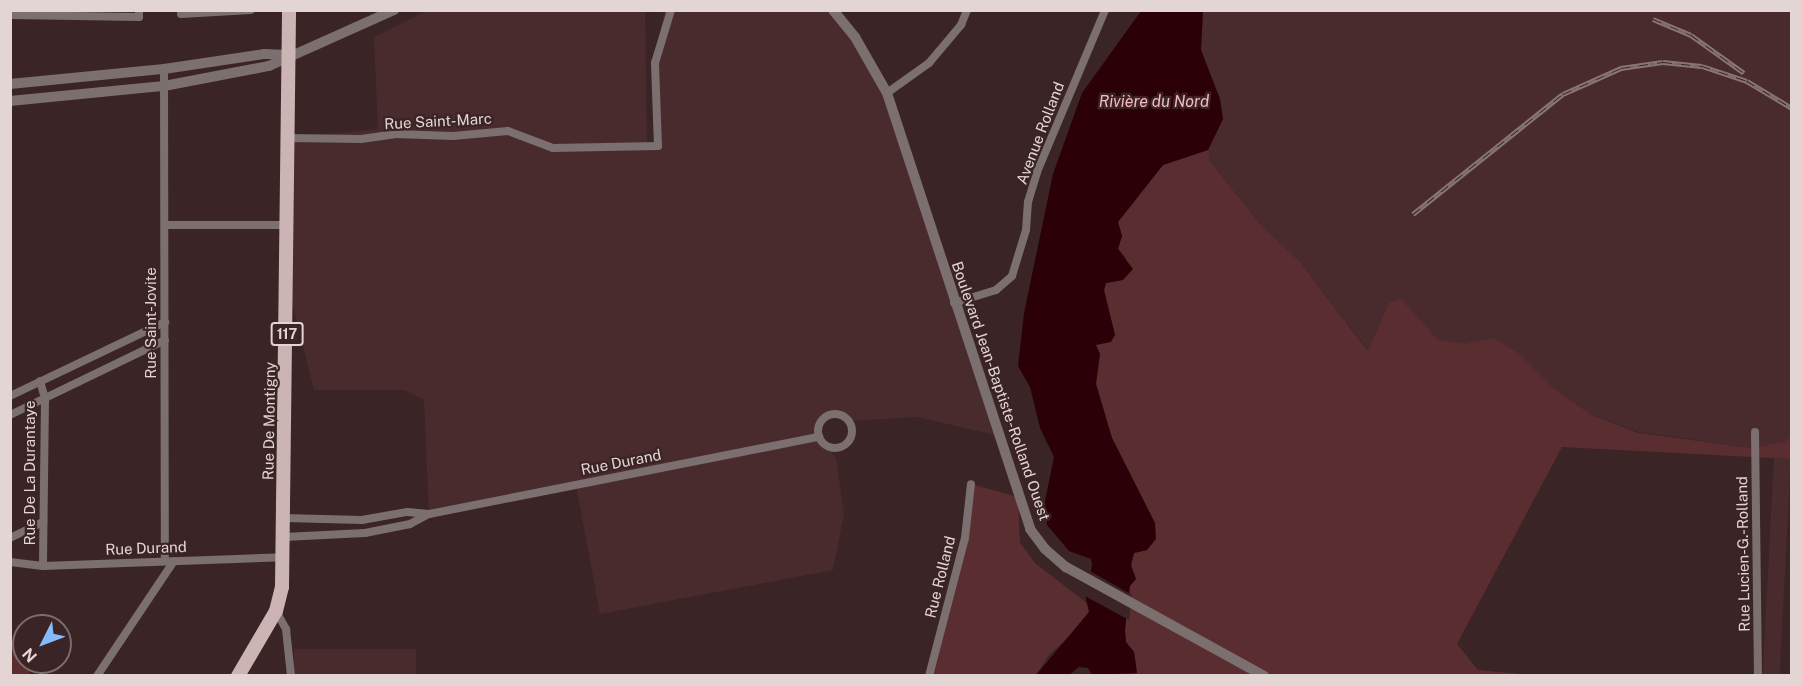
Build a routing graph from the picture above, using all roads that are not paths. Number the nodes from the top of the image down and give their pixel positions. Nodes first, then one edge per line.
1 (251, 10) edge
2 (289, 10) edge
3 (394, 10) edge
4 (671, 10) edge
5 (833, 10) edge
6 (967, 10) edge
7 (1105, 10) edge
8 (139, 14) edge
9 (181, 14) dead end
10 (10, 15) edge
11 (289, 55) junction
12 (164, 69) junction
13 (10, 84) edge
14 (164, 86) junction
15 (887, 93) junction
16 (10, 101) edge
17 (288, 138) junction
18 (165, 225) junction
19 (288, 225) junction
20 (954, 303) junction
21 (165, 322) junction
22 (165, 340) junction
23 (90, 358) junction
24 (98, 373) junction
25 (40, 381) junction
26 (10, 396) edge
27 (45, 399) junction
28 (10, 415) edge
29 (1755, 432) dead end
30 (819, 437) junction
31 (972, 483) dead end
32 (429, 514) junction
33 (284, 518) junction
34 (43, 522) junction
35 (284, 537) junction
36 (10, 538) edge
37 (284, 556) junction
38 (169, 561) junction
39 (10, 562) edge
40 (43, 566) junction
41 (276, 611) junction
42 (97, 675) edge
43 (238, 675) edge
44 (291, 675) edge
45 (929, 675) edge
46 (1264, 675) edge
47 (1758, 675) edge

1 - 9 street
2 - 11 main road, 117
3 - 11 street
4 - 17 street, Rue Saint-Marc
5 - 15 street, Boulevard Jean-Baptiste-Rolland Ouest
6 - 15 street
7 - 20 street, Avenue Rolland
8 - 10 street
11 - 12 street
11 - 14 street
11 - 17 main road, Rue De Montigny / 117
12 - 13 street
12 - 14 street, Rue Saint-Jovite
14 - 16 street
14 - 18 street, Rue Saint-Jovite
15 - 20 street, Boulevard Jean-Baptiste-Rolland Ouest
17 - 19 main road, Rue De Montigny / 117
18 - 19 street
18 - 21 street, Rue Saint-Jovite
19 - 33 main road, Rue De Montigny / 117
20 - 46 street, Boulevard Jean-Baptiste-Rolland Ouest
21 - 22 street, Rue Saint-Jovite
21 - 23 street
22 - 24 street
22 - 38 street, Rue Saint-Jovite
23 - 24 street
23 - 25 street
24 - 27 street
25 - 26 street
25 - 27 street, Rue De La Durantaye
27 - 28 street
27 - 34 street, Rue De La Durantaye
29 - 47 street, Rue Lucien-G.-Rolland
30 - 30 street, Rue Durand
30 - 32 street, Rue Durand
31 - 45 street, Rue Rolland
32 - 33 street, Rue Durand
32 - 35 street, Rue Durand
33 - 35 main road, Rue De Montigny / 117
34 - 36 street
34 - 40 street, Rue De La Durantaye
35 - 37 main road, Rue De Montigny / 117
37 - 38 street, Rue Durand
37 - 41 main road, Rue De Montigny / 117
38 - 40 street, Rue Durand
38 - 42 street
39 - 40 street, Rue Durand
41 - 43 main road, 117
41 - 44 street

